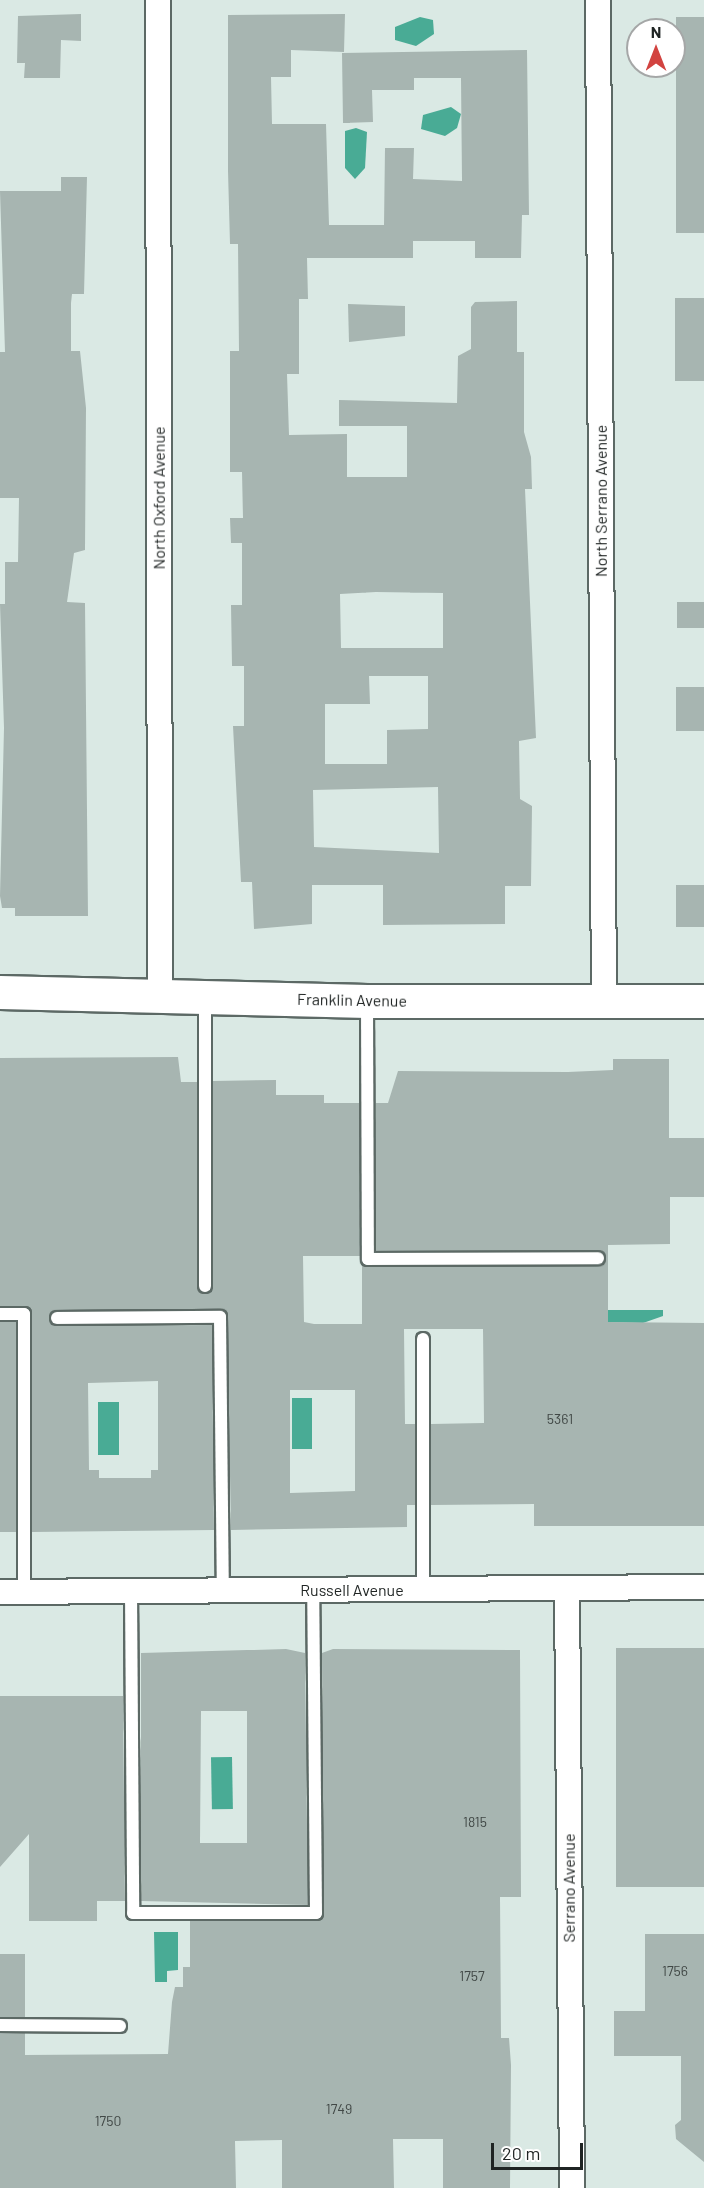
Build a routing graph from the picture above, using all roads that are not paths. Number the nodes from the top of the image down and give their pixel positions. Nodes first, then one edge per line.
1 (158, 0) edge
2 (598, 0) edge
3 (0, 992) edge
4 (160, 995) junction
5 (206, 996) junction
6 (367, 1001) junction
7 (604, 1001) junction
8 (704, 1001) edge
9 (598, 1258) dead end
10 (205, 1286) dead end
11 (0, 1314) edge
12 (57, 1318) dead end
13 (423, 1339) dead end
14 (704, 1587) edge
15 (567, 1588) junction
16 (423, 1589) junction
17 (313, 1590) junction
18 (131, 1591) junction
19 (223, 1591) junction
20 (0, 1592) edge
21 (24, 1592) junction
22 (0, 2025) edge
23 (120, 2026) dead end
24 (572, 2188) edge

1 - 4 street, North Oxford Avenue
2 - 7 street, North Serrano Avenue
3 - 4 street, Franklin Avenue
4 - 5 street, Franklin Avenue
5 - 6 street, Franklin Avenue
5 - 10 lane
6 - 7 street, Franklin Avenue
6 - 9 lane
7 - 8 street, Franklin Avenue
11 - 21 lane
12 - 19 lane
13 - 16 lane
14 - 15 street, Russell Avenue
15 - 16 street, Russell Avenue
15 - 24 street, Serrano Avenue
16 - 17 street, Russell Avenue
17 - 18 lane
17 - 19 street, Russell Avenue
18 - 19 street, Russell Avenue
18 - 21 street, Russell Avenue
20 - 21 street, Russell Avenue
22 - 23 lane

